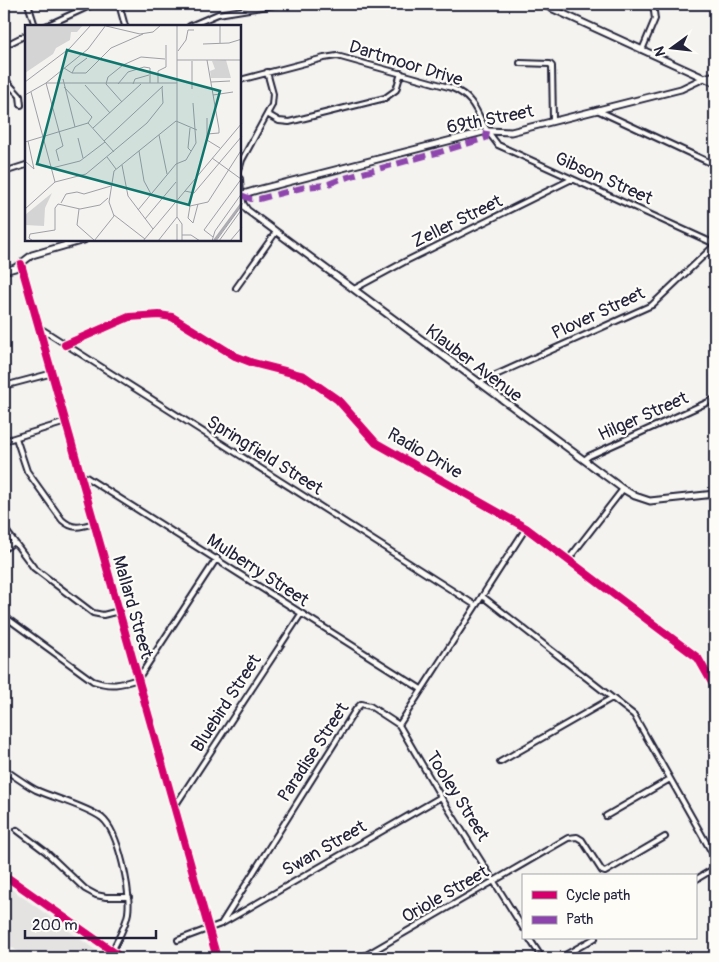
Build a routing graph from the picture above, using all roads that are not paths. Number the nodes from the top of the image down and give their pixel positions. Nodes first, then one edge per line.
1 (28, 4) edge
2 (94, 4) edge
3 (119, 4) edge
4 (281, 4) edge
5 (542, 4) edge
6 (653, 4) edge
7 (271, 5) edge
8 (35, 25) edge
9 (48, 25) edge
10 (125, 25) edge
11 (192, 25) edge
12 (25, 36) edge
13 (4, 46) edge
14 (642, 50) junction
15 (520, 63) dead end
16 (267, 72) junction
17 (401, 73) junction
18 (715, 75) edge
19 (4, 76) edge
20 (704, 78) junction
21 (241, 80) edge
22 (715, 83) edge
23 (21, 105) dead end
24 (596, 110) junction
25 (267, 114) junction
26 (552, 120) junction
27 (488, 131) junction
28 (241, 164) edge
29 (715, 164) edge
30 (25, 165) edge
31 (4, 172) edge
32 (572, 179) junction
33 (241, 195) edge
34 (241, 198) edge
35 (276, 232) junction
36 (78, 241) edge
37 (715, 245) edge
38 (21, 264) junction
39 (4, 271) edge
40 (236, 288) dead end
41 (354, 290) junction
42 (40, 328) junction
43 (65, 345) junction
44 (53, 373) junction
45 (478, 383) junction
46 (4, 386) edge
47 (715, 399) edge
48 (66, 422) junction
49 (16, 438) junction
50 (4, 441) edge
51 (583, 460) junction
52 (80, 475) junction
53 (623, 489) junction
54 (715, 494) edge
55 (94, 523) junction
56 (4, 528) edge
57 (526, 528) junction
58 (14, 542) junction
59 (4, 550) edge
60 (217, 558) junction
61 (568, 560) junction
62 (482, 596) junction
63 (475, 605) junction
64 (119, 611) junction
65 (300, 614) junction
66 (4, 616) edge
67 (138, 679) junction
68 (715, 688) edge
69 (421, 689) junction
70 (612, 698) junction
71 (399, 725) junction
72 (500, 762) dead end
73 (4, 769) edge
74 (670, 778) junction
75 (441, 797) junction
76 (175, 806) junction
77 (606, 816) dead end
78 (17, 830) dead end
79 (665, 837) dead end
80 (715, 858) edge
81 (715, 868) edge
82 (4, 875) edge
83 (696, 879) edge
84 (494, 881) junction
85 (128, 897) junction
86 (221, 924) junction
87 (522, 926) edge
88 (208, 930) junction
89 (178, 940) dead end
90 (530, 940) edge
91 (592, 940) edge
92 (112, 951) junction
93 (122, 958) edge
94 (217, 958) edge
95 (360, 958) edge
96 (542, 958) edge
97 (560, 958) edge

1 - 8 street
2 - 9 street
3 - 10 street
4 - 7 street
5 - 14 street
6 - 14 street
7 - 11 street
12 - 13 street
14 - 20 street
15 - 26 street
16 - 17 street, Dartmoor Drive
16 - 21 street, Dartmoor Drive
16 - 25 street
17 - 25 street
17 - 27 street, Dartmoor Drive
18 - 20 street, 69th Street
19 - 23 street
20 - 22 street
20 - 24 street, 69th Street
24 - 26 street, 69th Street
24 - 29 street
25 - 28 street
26 - 27 street, 69th Street
27 - 32 street, Gibson Street
27 - 33 street, 69th Street
30 - 31 street
32 - 37 street, Gibson Street
32 - 41 street, Zeller Street
34 - 35 street, Klauber Avenue
35 - 40 street
35 - 41 street, Klauber Avenue
36 - 38 street
37 - 45 street, Plover Street
38 - 39 street
38 - 42 street, Mallard Street
41 - 45 street, Klauber Avenue
42 - 43 street, Springfield Street
42 - 44 street, Mallard Street
43 - 57 street, Radio Drive
43 - 63 street, Springfield Street
44 - 46 street
44 - 48 street, Mallard Street
45 - 51 street, Klauber Avenue
47 - 51 street, Hilger Street
48 - 49 street
48 - 52 street, Mallard Street
49 - 50 street
49 - 55 street
51 - 53 street, Klauber Avenue
52 - 55 street, Mallard Street
52 - 60 street, Mulberry Street
53 - 54 street, Klauber Avenue
53 - 61 street
55 - 64 street, Mallard Street
56 - 58 street
57 - 61 street, Radio Drive
57 - 62 street
58 - 59 street
58 - 64 street
60 - 65 street, Mulberry Street
60 - 67 street
61 - 68 street, Radio Drive
62 - 63 street
62 - 70 street
63 - 69 street
64 - 67 street, Mallard Street
65 - 69 street, Mulberry Street
65 - 76 street, Bluebird Street
66 - 67 street
67 - 76 street, Mallard Street
69 - 71 street
70 - 72 street
70 - 74 street
71 - 75 street, Tooley Street
71 - 86 street, Paradise Street
73 - 85 street
74 - 77 street
74 - 80 street
75 - 84 street, Tooley Street
75 - 86 street, Swan Street
76 - 88 street, Mallard Street
78 - 85 street
79 - 84 street, Oriole Street
81 - 83 street
82 - 92 street
84 - 87 street, Tooley Street
84 - 95 street, Oriole Street
85 - 92 street
86 - 88 street, Swan Street
88 - 89 street, Swan Street
88 - 94 street, Mallard Street
90 - 96 street
91 - 97 street
92 - 93 street

